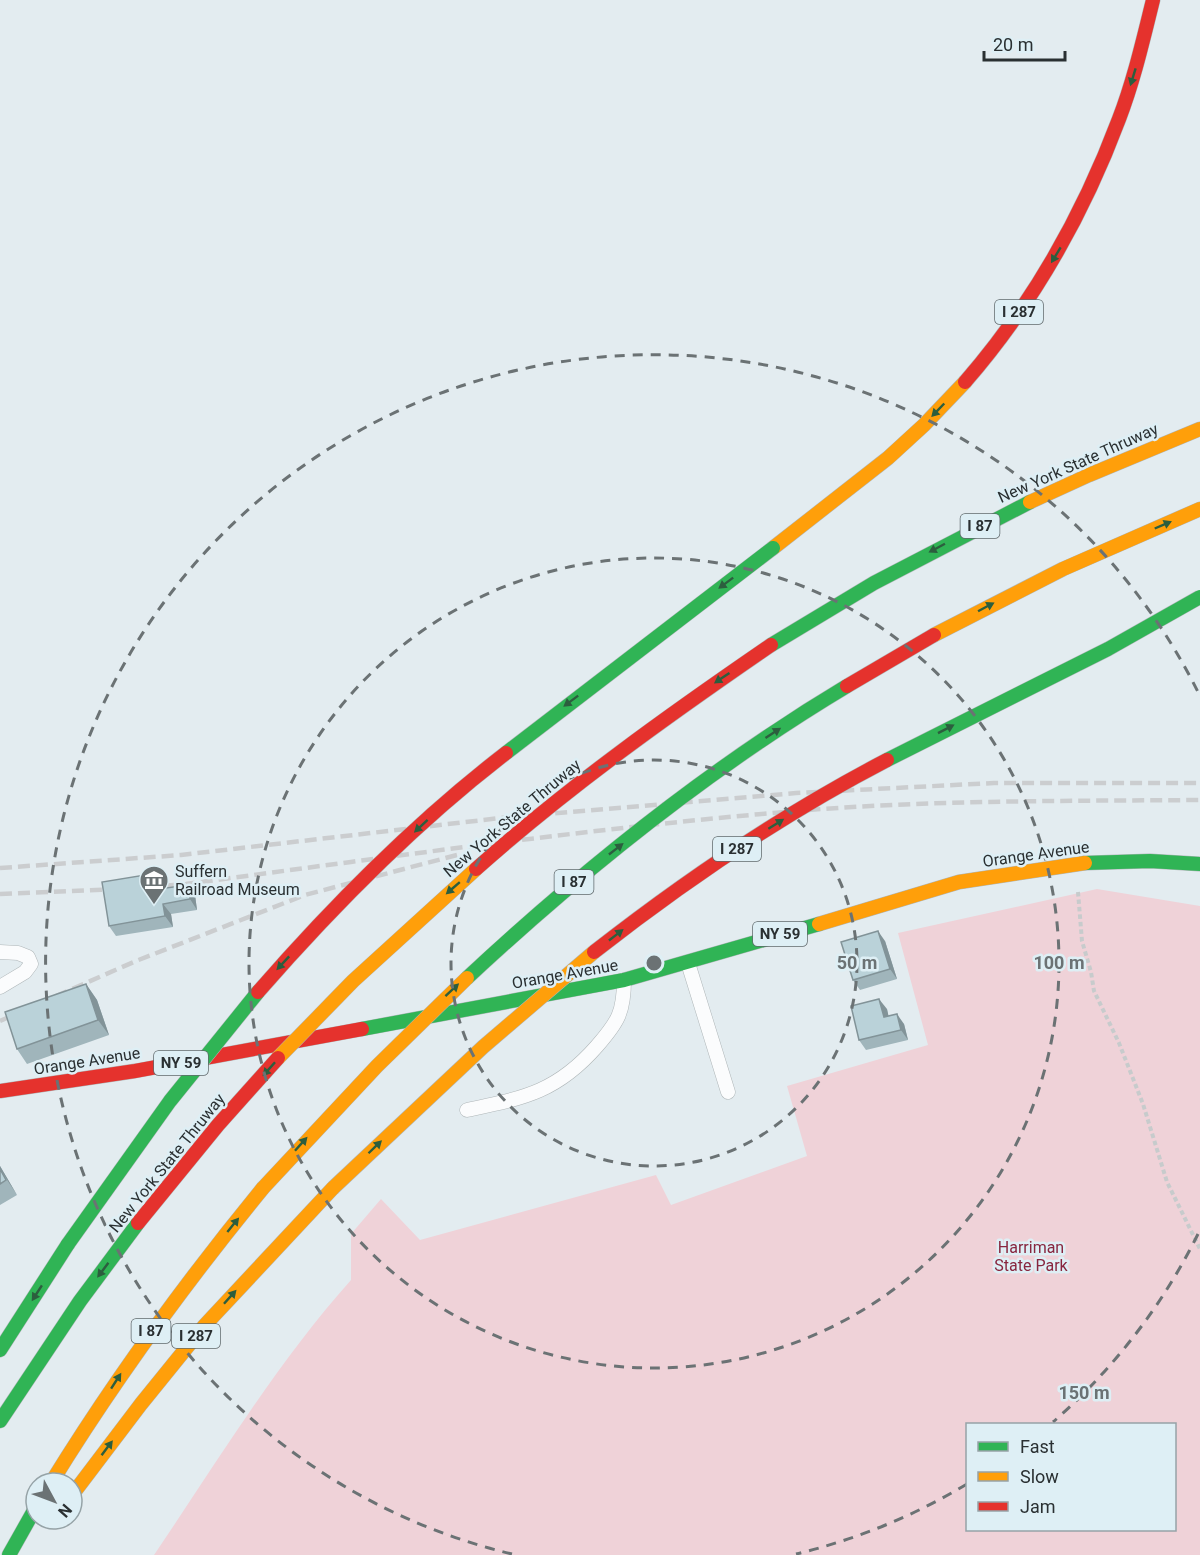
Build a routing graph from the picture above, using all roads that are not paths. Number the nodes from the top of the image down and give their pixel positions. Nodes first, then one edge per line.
1 (1153, 0) edge
2 (1200, 429) edge
3 (1200, 509) edge
4 (1200, 597) edge
5 (1200, 864) edge
6 (0, 952) edge
7 (688, 963) junction
8 (624, 980) junction
9 (0, 987) edge
10 (0, 1091) edge
11 (728, 1092) dead end
12 (467, 1110) dead end
13 (0, 1350) edge
14 (0, 1420) edge
15 (59, 1471) edge
16 (84, 1479) edge
17 (24, 1528) edge
18 (9, 1555) edge

1 -> 13 main road, I 287, bridge
2 -> 14 main road, New York State Thruway / I 87, bridge
15 -> 3 main road, I 87, bridge
16 -> 4 main road, I 287, bridge
5 - 7 main road, Orange Avenue / NY 59
6 - 9 lane
7 - 8 main road, Orange Avenue / NY 59
7 - 11 lane
8 - 10 main road, Orange Avenue / NY 59
8 - 12 lane
17 - 18 main road

